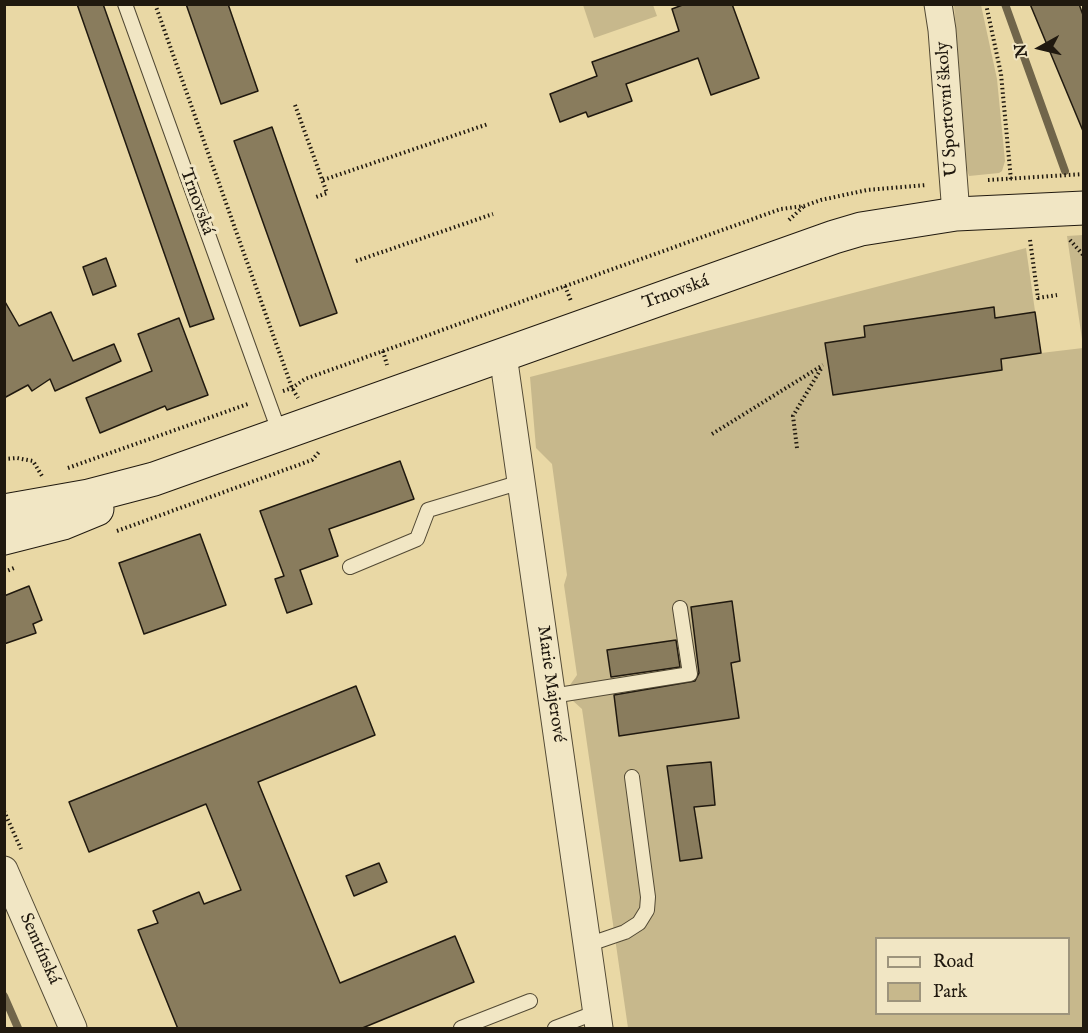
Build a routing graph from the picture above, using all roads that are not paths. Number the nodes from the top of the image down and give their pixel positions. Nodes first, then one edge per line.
1 (125, 4) edge
2 (938, 4) edge
3 (1083, 208) edge
4 (956, 214) junction
5 (503, 355) junction
6 (280, 434) junction
7 (183, 469) junction
8 (521, 482) junction
9 (4, 511) edge
10 (4, 538) edge
11 (351, 567) dead end
12 (680, 608) dead end
13 (552, 696) junction
14 (632, 777) dead end
15 (4, 870) edge
16 (587, 945) junction
17 (530, 1001) dead end
18 (598, 1020) edge
19 (73, 1029) edge
20 (461, 1029) edge
21 (555, 1029) edge

1 - 6 lane, Trnovská
2 - 4 street, U Sportovní školy
3 - 4 street, Trnovská
4 - 5 street, Trnovská
5 - 6 street, Trnovská
5 - 8 street, Marie Majerové
6 - 7 street, Trnovská
7 - 9 street, Trnovská
7 - 10 street, Trnovská
8 - 11 lane
8 - 13 street, Marie Majerové
12 - 13 lane
13 - 16 street, Marie Majerové
14 - 16 lane
15 - 19 street, Semtínská
16 - 18 street, Marie Majerové
17 - 20 lane
18 - 21 lane, Marie Majerové

